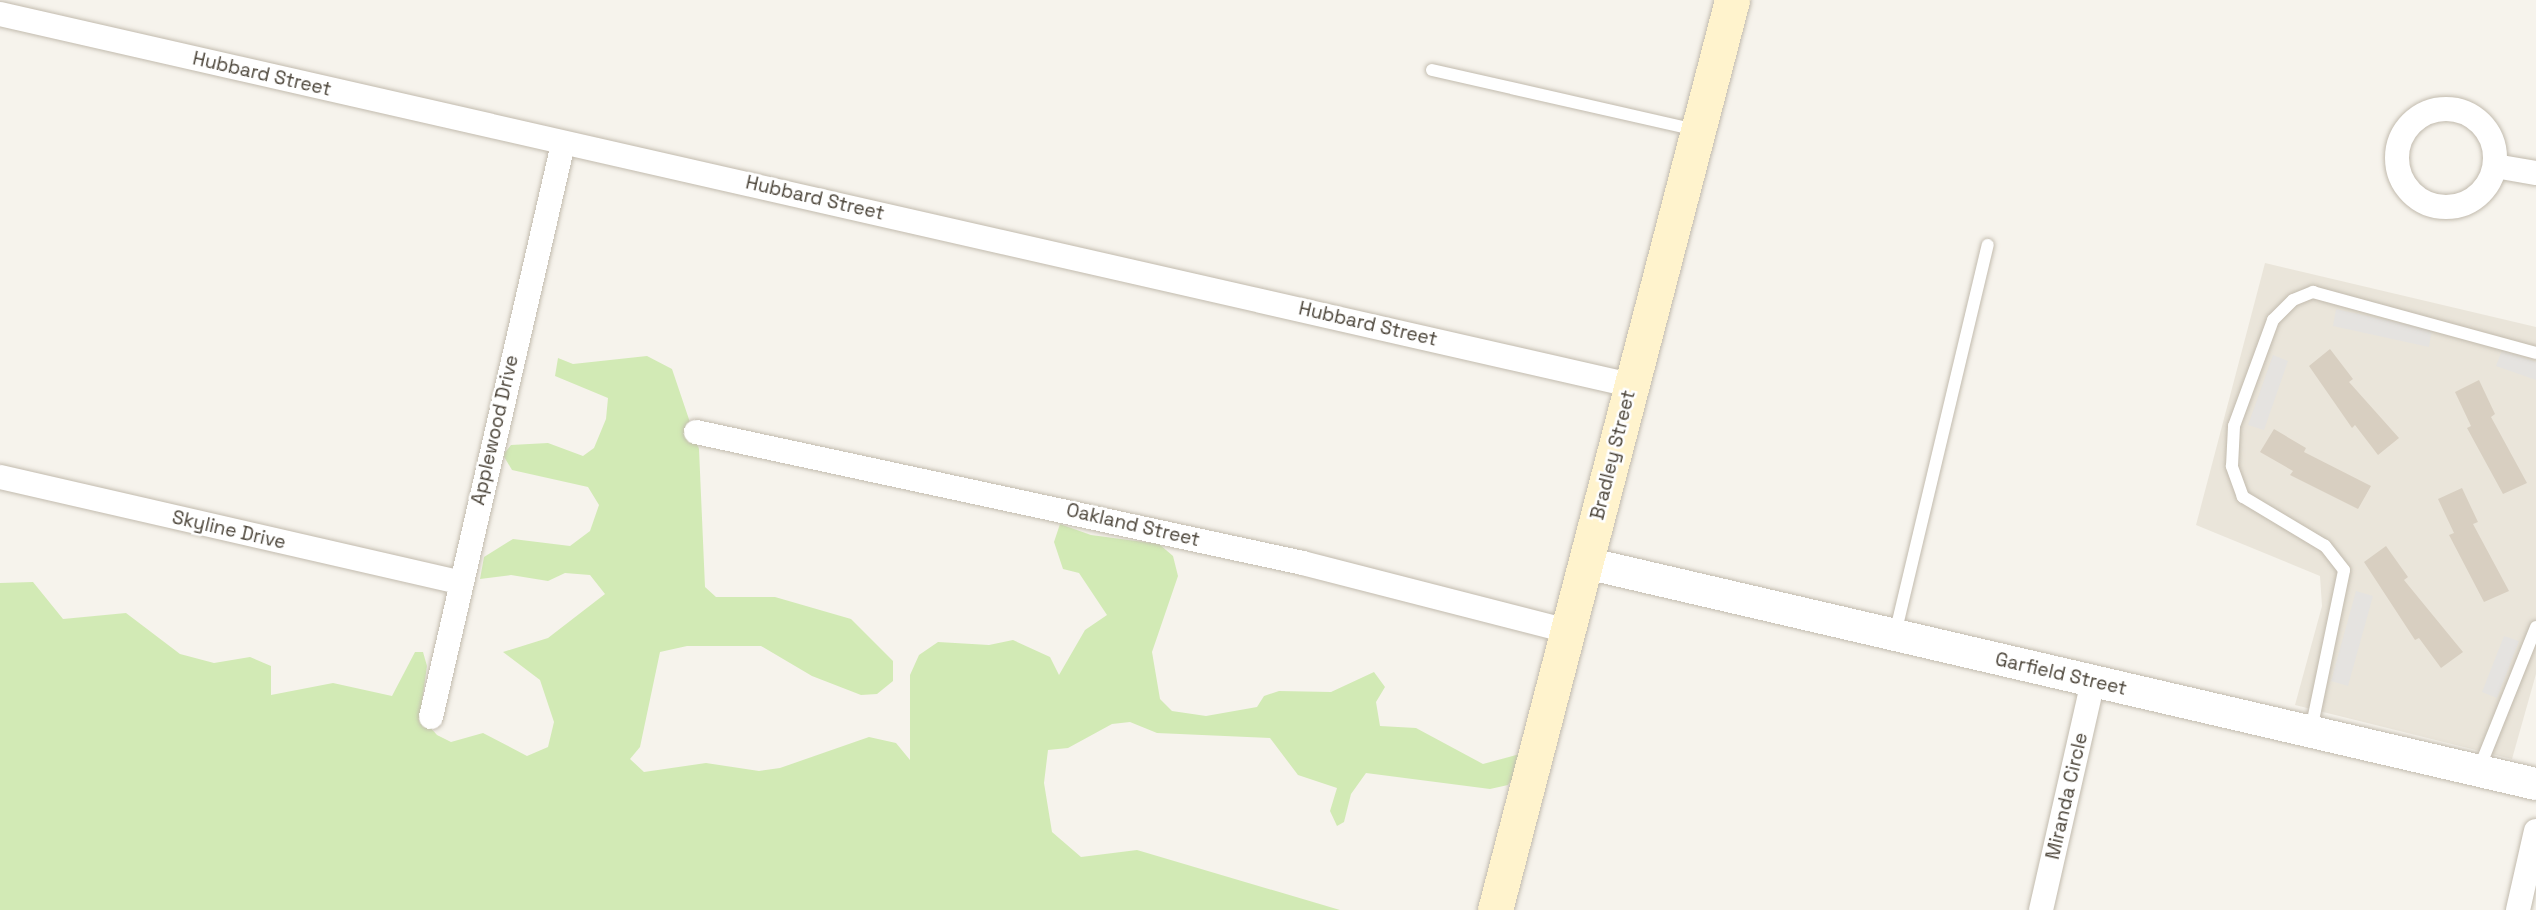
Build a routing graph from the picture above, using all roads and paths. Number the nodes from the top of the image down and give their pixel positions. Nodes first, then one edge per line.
1 (1732, 0) edge
2 (0, 14) edge
3 (1432, 70) dead end
4 (1698, 130) junction
5 (563, 144) junction
6 (2495, 166) junction
7 (2536, 173) edge
8 (1988, 245) dead end
9 (2536, 353) edge
10 (1630, 385) junction
11 (696, 432) dead end
12 (0, 477) edge
13 (1586, 563) junction
14 (458, 582) junction
15 (2536, 627) edge
16 (1567, 631) junction
17 (1895, 635) junction
18 (2093, 682) junction
19 (431, 717) dead end
20 (2311, 730) junction
21 (2478, 771) junction
22 (2536, 784) edge
23 (2536, 831) edge
24 (1495, 910) edge
25 (2041, 910) edge
26 (2518, 910) edge

1 - 4 main road, Bradley Street
2 - 5 street, Hubbard Street
3 - 4 lane
4 - 10 main road, Bradley Street
5 - 10 street, Hubbard Street
5 - 14 street, Applewood Drive
6 - 6 street
6 - 7 street
8 - 17 lane
9 - 20 lane
10 - 13 main road, Bradley Street
11 - 16 street, Oakland Street
12 - 14 street, Skyline Drive
13 - 16 main road, Bradley Street
13 - 17 street, Garfield Street
14 - 19 street, Applewood Drive
15 - 21 lane
16 - 24 main road, Bradley Street
17 - 18 street, Garfield Street
18 - 20 street, Garfield Street
18 - 25 street, Miranda Circle
20 - 21 street, Garfield Street
21 - 22 street, Garfield Street
23 - 26 street

